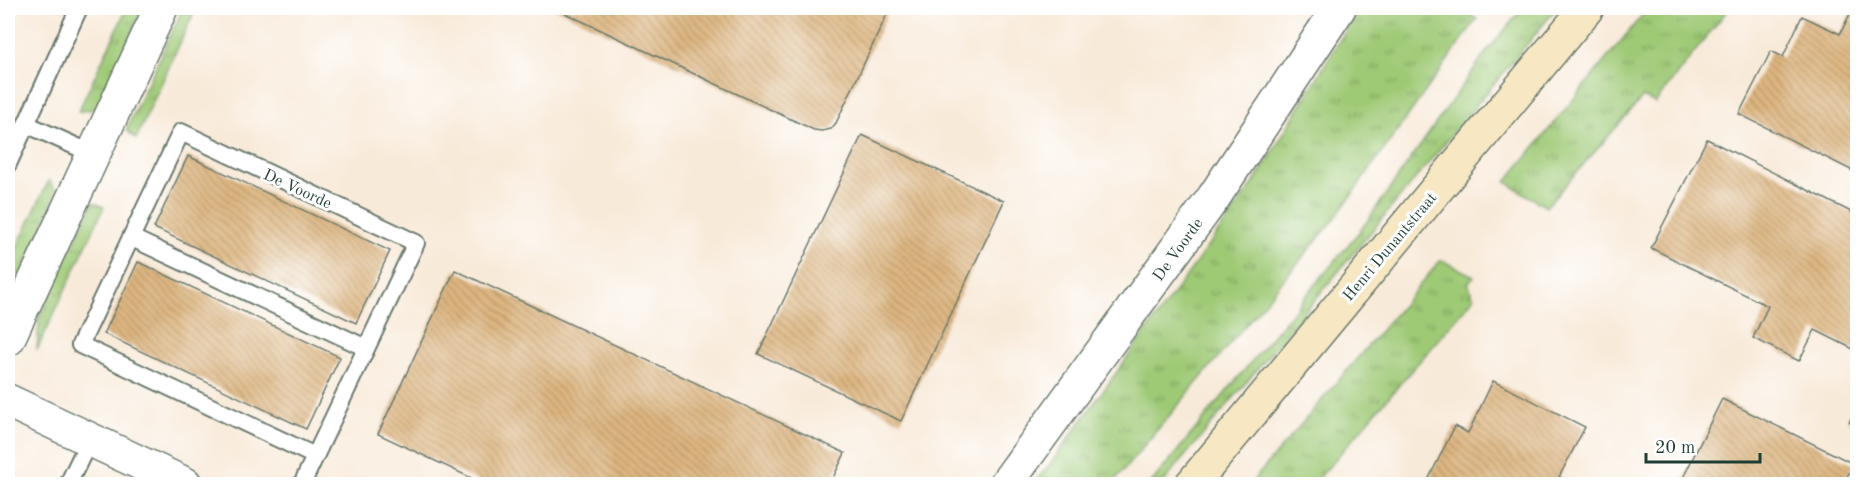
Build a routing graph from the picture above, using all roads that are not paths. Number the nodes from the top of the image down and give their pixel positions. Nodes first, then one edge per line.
1 (79, 8) edge
2 (160, 8) edge
3 (1587, 8) edge
4 (1331, 10) edge
5 (26, 124) junction
6 (93, 154) junction
7 (8, 164) edge
8 (132, 238) junction
9 (8, 339) edge
10 (366, 348) junction
11 (8, 401) edge
12 (90, 439) junction
13 (315, 456) junction
14 (68, 484) edge
15 (185, 484) edge
16 (302, 484) edge
17 (1006, 484) edge
18 (1192, 484) edge

1 - 5 lane
2 - 6 street
3 - 18 main road, Henri Dunantstraat
4 - 17 street, De Voorde
5 - 6 lane
5 - 7 lane
6 - 9 street
8 - 10 lane
8 - 10 lane, De Voorde
8 - 13 lane, De Voorde
10 - 13 lane, De Voorde
11 - 12 street
12 - 14 lane
12 - 15 street
13 - 16 lane, De Voorde

